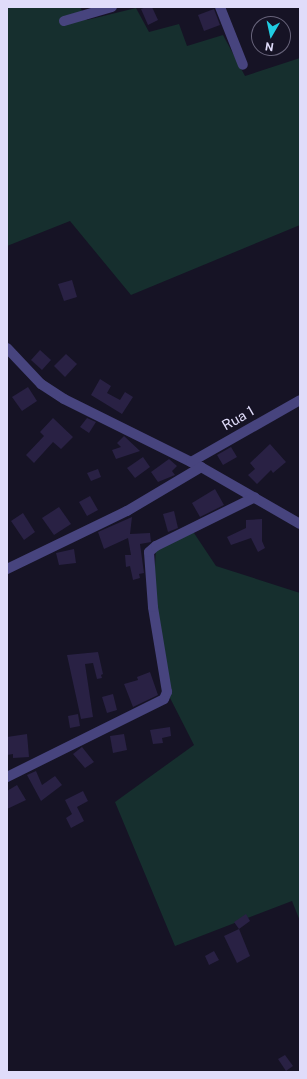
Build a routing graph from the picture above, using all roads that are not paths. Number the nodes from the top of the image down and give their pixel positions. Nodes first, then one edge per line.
1 (112, 7) edge
2 (220, 7) edge
3 (64, 21) dead end
4 (243, 65) dead end
5 (7, 348) edge
6 (300, 400) edge
7 (191, 462) junction
8 (201, 467) junction
9 (255, 497) junction
10 (300, 524) edge
11 (7, 569) edge
12 (7, 777) edge

1 - 3 street
2 - 4 street
5 - 7 street
6 - 7 street, Rua 1
7 - 8 street
8 - 9 street
8 - 11 street
9 - 10 street
9 - 12 street

